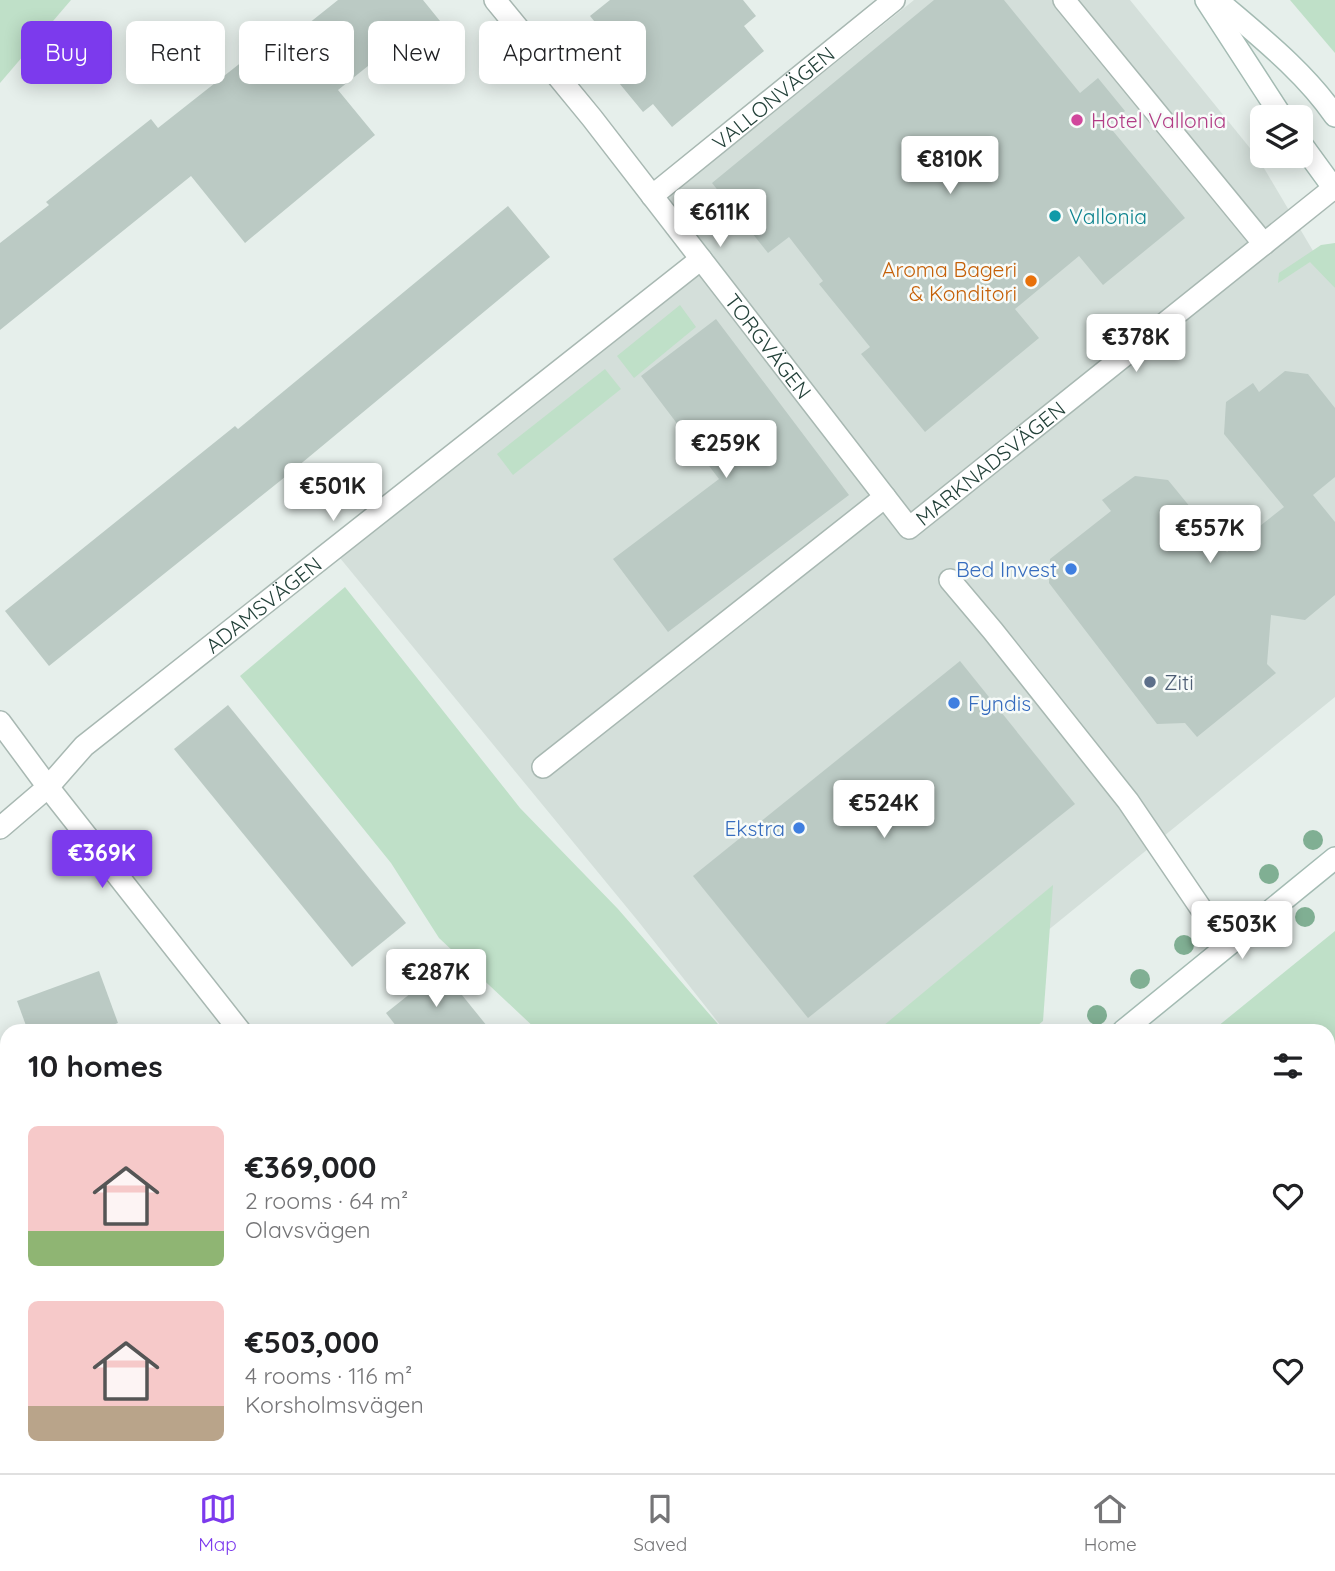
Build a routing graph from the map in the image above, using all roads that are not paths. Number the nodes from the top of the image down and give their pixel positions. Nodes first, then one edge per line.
1 (495, 0) edge
2 (894, 0) edge
3 (1064, 0) edge
4 (1206, 0) edge
5 (1217, 0) edge
6 (1274, 105) edge
7 (1335, 116) edge
8 (1313, 159) edge
9 (1335, 188) edge
10 (652, 196) junction
11 (1264, 244) junction
12 (701, 259) junction
13 (885, 497) junction
14 (909, 528) joint
15 (950, 580) dead end
16 (0, 722) edge
17 (543, 767) dead end
18 (48, 787) junction
19 (0, 828) edge
20 (1335, 858) edge
21 (1202, 910) dead end
22 (234, 1024) edge
23 (1132, 1024) edge

1 - 10 street, TORGVÄGEN
2 - 10 street, VALLONVÄGEN
3 - 11 street
4 - 6 street
5 - 7 street
8 - 9 street
9 - 11 street, MARKNADSVÄGEN
10 - 12 street, TORGVÄGEN
11 - 14 street, MARKNADSVÄGEN
12 - 13 street, TORGVÄGEN
12 - 18 street, ADAMSVÄGEN
13 - 14 street, TORGVÄGEN
13 - 17 street
15 - 21 street
16 - 18 street
18 - 19 street, ADAMSVÄGEN
18 - 22 street
20 - 23 street

